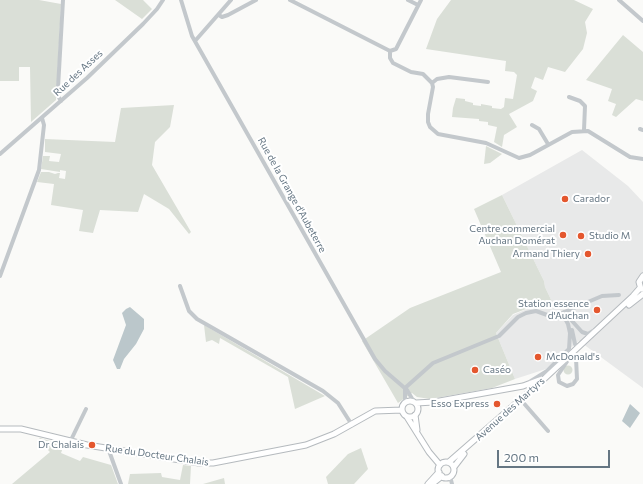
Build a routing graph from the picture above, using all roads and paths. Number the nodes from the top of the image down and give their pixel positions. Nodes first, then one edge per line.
1 (63, 0) edge
2 (163, 0) edge
3 (181, 0) edge
4 (231, 0) edge
5 (256, 0) edge
6 (290, 0) edge
7 (408, 0) edge
8 (421, 0) edge
9 (619, 0) edge
10 (418, 5) junction
11 (218, 15) junction
12 (643, 21) edge
13 (195, 41) junction
14 (390, 51) junction
15 (488, 82) dead end
16 (432, 83) junction
17 (569, 97) dead end
18 (61, 100) junction
19 (42, 118) junction
20 (532, 125) dead end
21 (584, 130) junction
22 (548, 144) junction
23 (0, 154) edge
24 (643, 159) edge
25 (0, 276) edge
26 (643, 276) edge
27 (180, 286) dead end
28 (642, 291) edge
29 (619, 295) dead end
30 (563, 313) junction
31 (615, 313) junction
32 (568, 324) junction
33 (575, 344) dead end
34 (576, 358) dead end
35 (568, 360) junction
36 (544, 378) junction
37 (414, 380) junction
38 (405, 388) junction
39 (488, 392) junction
40 (409, 393) junction
41 (522, 401) junction
42 (405, 402) junction
43 (415, 402) junction
44 (86, 409) dead end
45 (402, 410) junction
46 (415, 415) junction
47 (407, 417) junction
48 (352, 425) junction
49 (0, 429) edge
50 (548, 431) dead end
51 (418, 432) junction
52 (70, 442) junction
53 (108, 448) junction
54 (449, 462) junction
55 (440, 465) junction
56 (454, 467) junction
57 (441, 474) junction
58 (450, 476) junction
59 (121, 484) edge
60 (428, 484) edge
61 (432, 484) edge
62 (452, 484) edge

1 - 18 street
2 - 18 street, Rue des Asses
3 - 13 street, Rue de la Grange d'Aubeterre
4 - 11 street
5 - 11 street
6 - 14 street
7 - 10 street
8 - 10 street
9 - 12 street
10 - 14 street
11 - 13 street
13 - 38 street, Rue de la Grange d'Aubeterre
14 - 16 street
15 - 16 street
16 - 22 street
17 - 21 street
18 - 19 street, Rue des Asses
19 - 23 street, Rue des Asses
19 - 25 street
20 - 22 street
21 - 22 street
21 - 24 street
26 - 28 main road
27 - 48 street
28 - 31 main road, Avenue des Martyrs
28 - 35 main road, Avenue des Martyrs
29 - 30 street
30 - 31 street
30 - 32 street
30 - 37 street
31 - 36 main road, Avenue des Martyrs
32 - 33 street
32 - 39 street
34 - 35 street
35 - 41 main road, Avenue des Martyrs
36 - 39 main road
36 - 41 main road, Avenue des Martyrs
37 - 38 street
37 - 40 street
38 - 40 street, Rue de la Grange d'Aubeterre
38 - 42 street
39 - 43 main road
40 - 43 street, Rue de la Grange d'Aubeterre
41 - 50 street
41 - 54 main road, Avenue des Martyrs
41 - 56 main road, Avenue des Martyrs
42 - 43 main road
42 - 45 main road
43 - 46 main road
44 - 52 street
45 - 47 main road
45 - 48 main road, Rue du Docteur Chalais
46 - 47 main road
46 - 51 main road
47 - 51 main road
48 - 53 main road, Rue du Docteur Chalais
49 - 52 main road, Rue du Docteur Chalais
51 - 55 main road
52 - 53 main road, Rue du Docteur Chalais
53 - 59 street
54 - 55 main road
54 - 56 main road
55 - 57 main road
56 - 58 main road
57 - 58 main road
57 - 60 main road
57 - 61 main road
58 - 62 street

